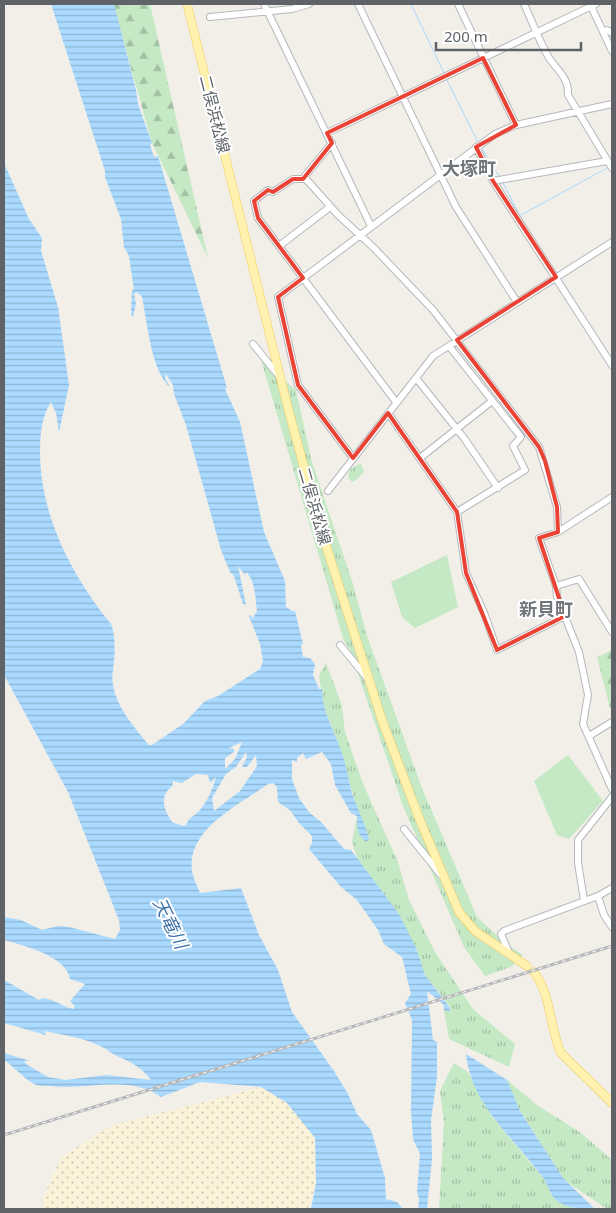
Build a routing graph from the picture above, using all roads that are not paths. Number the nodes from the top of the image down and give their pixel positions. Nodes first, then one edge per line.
1 (187, 4) edge
2 (264, 4) edge
3 (309, 4) edge
4 (358, 4) edge
5 (458, 4) edge
6 (524, 4) edge
7 (593, 5) edge
8 (268, 11) junction
9 (210, 17) dead end
10 (537, 32) junction
11 (603, 32) junction
12 (612, 33) edge
13 (612, 50) edge
14 (483, 58) junction
15 (403, 96) junction
16 (612, 104) edge
17 (578, 111) junction
18 (516, 124) junction
19 (327, 132) junction
20 (332, 142) junction
21 (476, 147) junction
22 (610, 165) edge
23 (440, 175) junction
24 (306, 179) junction
25 (492, 181) junction
26 (330, 206) junction
27 (372, 226) junction
28 (359, 236) junction
29 (612, 242) edge
30 (279, 246) junction
31 (556, 277) junction
32 (303, 278) junction
33 (517, 302) junction
34 (456, 341) junction
35 (253, 344) dead end
36 (449, 346) junction
37 (612, 366) edge
38 (416, 378) junction
39 (282, 381) junction
40 (492, 401) junction
41 (396, 402) junction
42 (388, 413) junction
43 (457, 428) junction
44 (353, 458) junction
45 (420, 458) junction
46 (498, 488) junction
47 (328, 492) dead end
48 (612, 497) edge
49 (457, 512) junction
50 (558, 532) junction
51 (556, 586) junction
52 (565, 616) junction
53 (612, 632) edge
54 (340, 645) dead end
55 (370, 681) junction
56 (612, 722) edge
57 (589, 736) junction
58 (612, 789) edge
59 (612, 797) edge
60 (404, 829) dead end
61 (444, 878) junction
62 (612, 888) edge
63 (598, 896) junction
64 (584, 900) junction
65 (612, 927) edge
66 (509, 953) junction
67 (526, 966) dead end
68 (534, 972) dead end
69 (612, 1103) edge

1 - 39 main road, 二俣浜松線
2 - 8 street
3 - 8 street
4 - 15 street
5 - 14 street
6 - 10 street
7 - 10 street
7 - 11 street
8 - 9 street
8 - 19 street
10 - 14 street
10 - 17 street
11 - 12 street
11 - 13 street
14 - 15 street
14 - 18 street
15 - 19 street
15 - 23 street
16 - 17 street
17 - 18 street
17 - 22 street
18 - 21 street
19 - 20 street
20 - 24 street
20 - 27 street
21 - 23 street
21 - 25 street
22 - 25 street
23 - 27 street
23 - 33 street
24 - 26 street
24 - 30 street
25 - 31 street
26 - 28 street
26 - 30 street
27 - 28 street
28 - 32 street
28 - 34 street
29 - 31 street
30 - 32 street
31 - 33 street
31 - 37 street
32 - 41 street
32 - 44 street
33 - 34 street
34 - 36 street
34 - 50 street
35 - 39 street
36 - 38 street
36 - 40 street
38 - 41 street
38 - 43 street
39 - 55 main road, 二俣浜松線
40 - 43 street
40 - 46 street
41 - 42 street
42 - 44 street
42 - 45 street
43 - 45 street
43 - 46 street
44 - 47 street
45 - 49 street
46 - 49 street
48 - 50 street
49 - 52 street
50 - 51 street
51 - 52 street
51 - 53 street
52 - 57 street
54 - 55 street
55 - 61 main road, 二俣浜松線
56 - 57 street
57 - 58 street
59 - 64 street
60 - 61 street
61 - 66 main road, 二俣浜松線
62 - 63 street
63 - 64 street
63 - 65 street
64 - 66 street
66 - 67 main road, 二俣浜松線
68 - 69 main road

